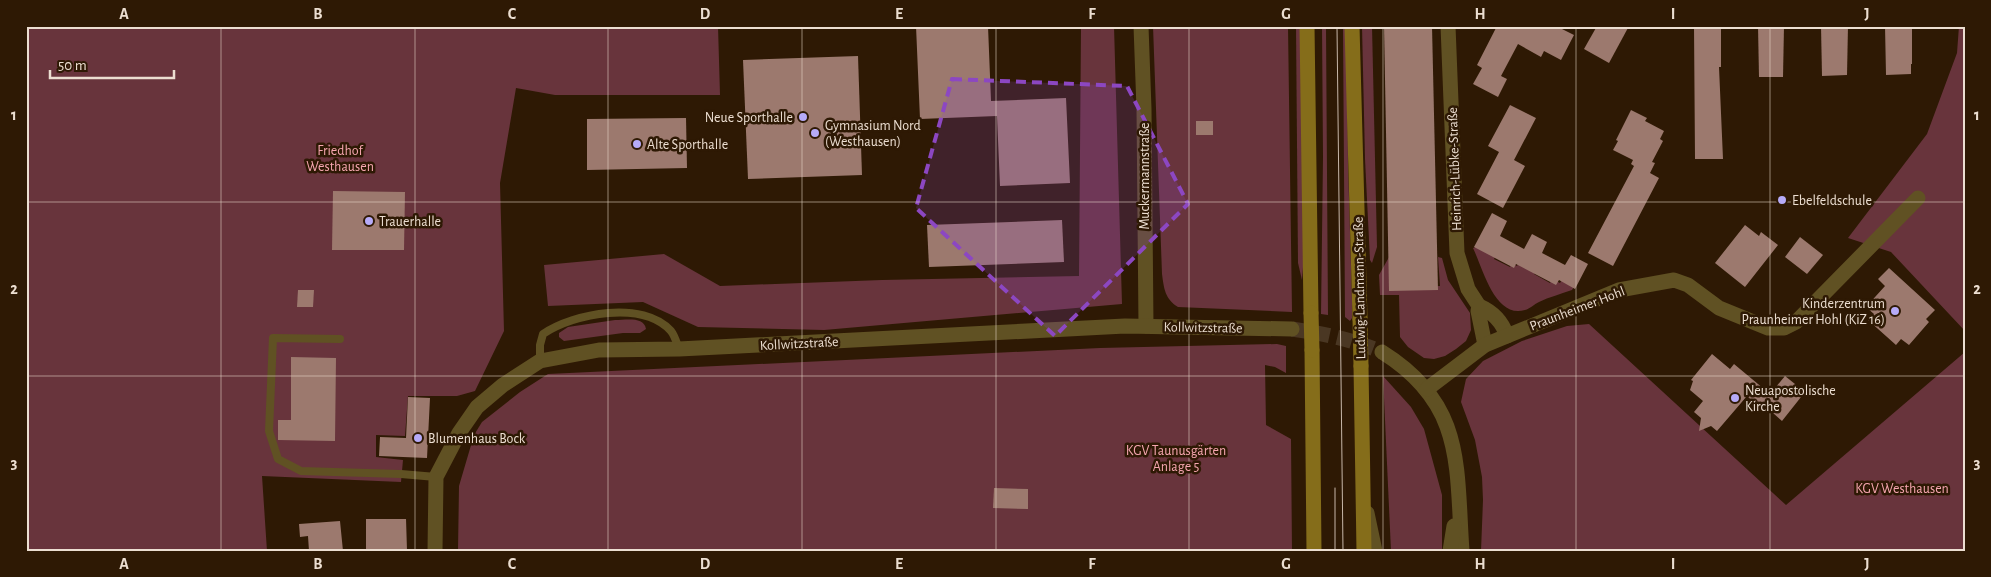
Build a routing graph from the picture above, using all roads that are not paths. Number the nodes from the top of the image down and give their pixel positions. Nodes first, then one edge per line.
1 (1141, 26) edge
2 (1307, 26) edge
3 (1352, 26) edge
4 (1448, 26) edge
5 (1918, 198) dead end
6 (1479, 306) junction
7 (1146, 326) junction
8 (1292, 329) tunnel mouth
9 (1507, 336) junction
10 (340, 339) dead end
11 (1485, 345) junction
12 (679, 349) junction
13 (1382, 352) tunnel mouth
14 (540, 361) junction
15 (1427, 389) junction
16 (436, 477) junction
17 (1364, 500) junction
18 (1458, 500) junction
19 (436, 551) edge
20 (1314, 551) edge
21 (1364, 551) edge
22 (1375, 551) edge
23 (1450, 551) edge
24 (1462, 551) edge

1 - 7 street, Muckermannstraße
2 - 20 main road, bridge
3 - 17 main road, Ludwig-Landmann-Straße, bridge
4 - 6 street, Heinrich-Lübke-Straße
5 - 9 street, Praunheimer Hohl
6 - 9 street, Heinrich-Lübke-Straße
6 - 11 street, Heinrich-Lübke-Straße
7 - 8 street, Kollwitzstraße
7 - 12 street, Kollwitzstraße
9 - 11 street, Praunheimer Hohl
10 - 16 lane
11 - 15 street, Praunheimer Hohl
12 - 14 street, Kollwitzstraße
12 - 14 lane
13 - 15 street
14 - 16 street, Kollwitzstraße
15 - 18 street
16 - 19 street, Kollwitzstraße
17 - 21 main road, Ludwig-Landmann-Straße
17 - 22 street
18 - 23 street
18 - 24 street

